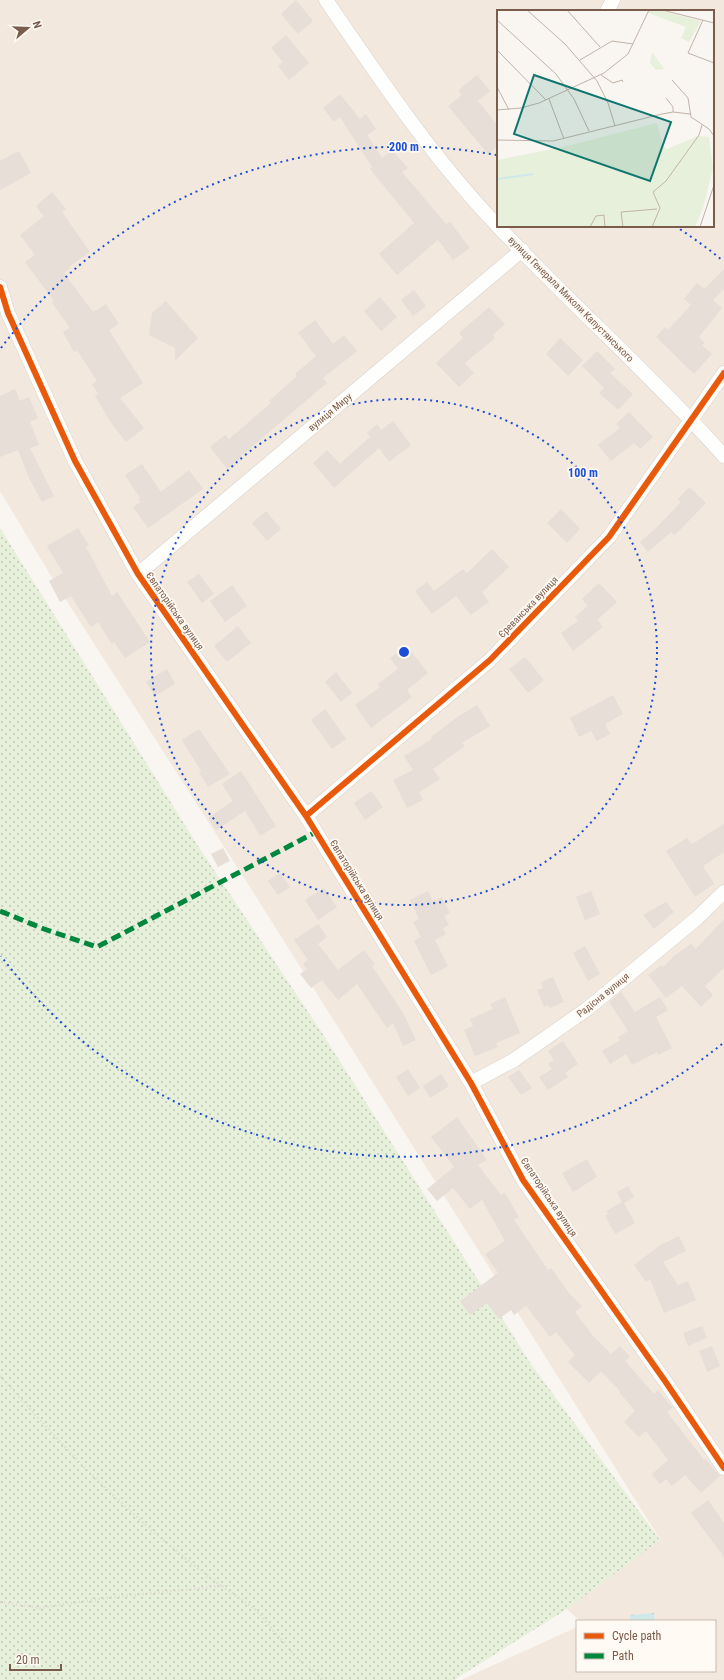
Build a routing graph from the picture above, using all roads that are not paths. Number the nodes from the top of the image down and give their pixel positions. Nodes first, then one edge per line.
1 (326, 0) edge
2 (612, 0) edge
3 (607, 10) edge
4 (496, 217) edge
5 (504, 227) edge
6 (522, 250) junction
7 (0, 287) edge
8 (724, 374) edge
9 (692, 420) junction
10 (724, 456) edge
11 (138, 574) junction
12 (306, 816) junction
13 (724, 892) edge
14 (470, 1083) junction
15 (724, 1468) edge

1 - 4 street, вулиця Генерала Миколи Капустянського
2 - 3 street
5 - 6 street, вулиця Генерала Миколи Капустянського
6 - 9 street, вулиця Генерала Миколи Капустянського
6 - 11 street, вулиця Миру
7 - 11 street, Євпаторійська вулиця
8 - 9 street, Єреванська вулиця
9 - 10 street, вулиця Генерала Миколи Капустянського
9 - 12 street, Єреванська вулиця
11 - 12 street, Євпаторійська вулиця
12 - 14 street, Євпаторійська вулиця
13 - 14 street, Радісна вулиця
14 - 15 street, Євпаторійська вулиця

